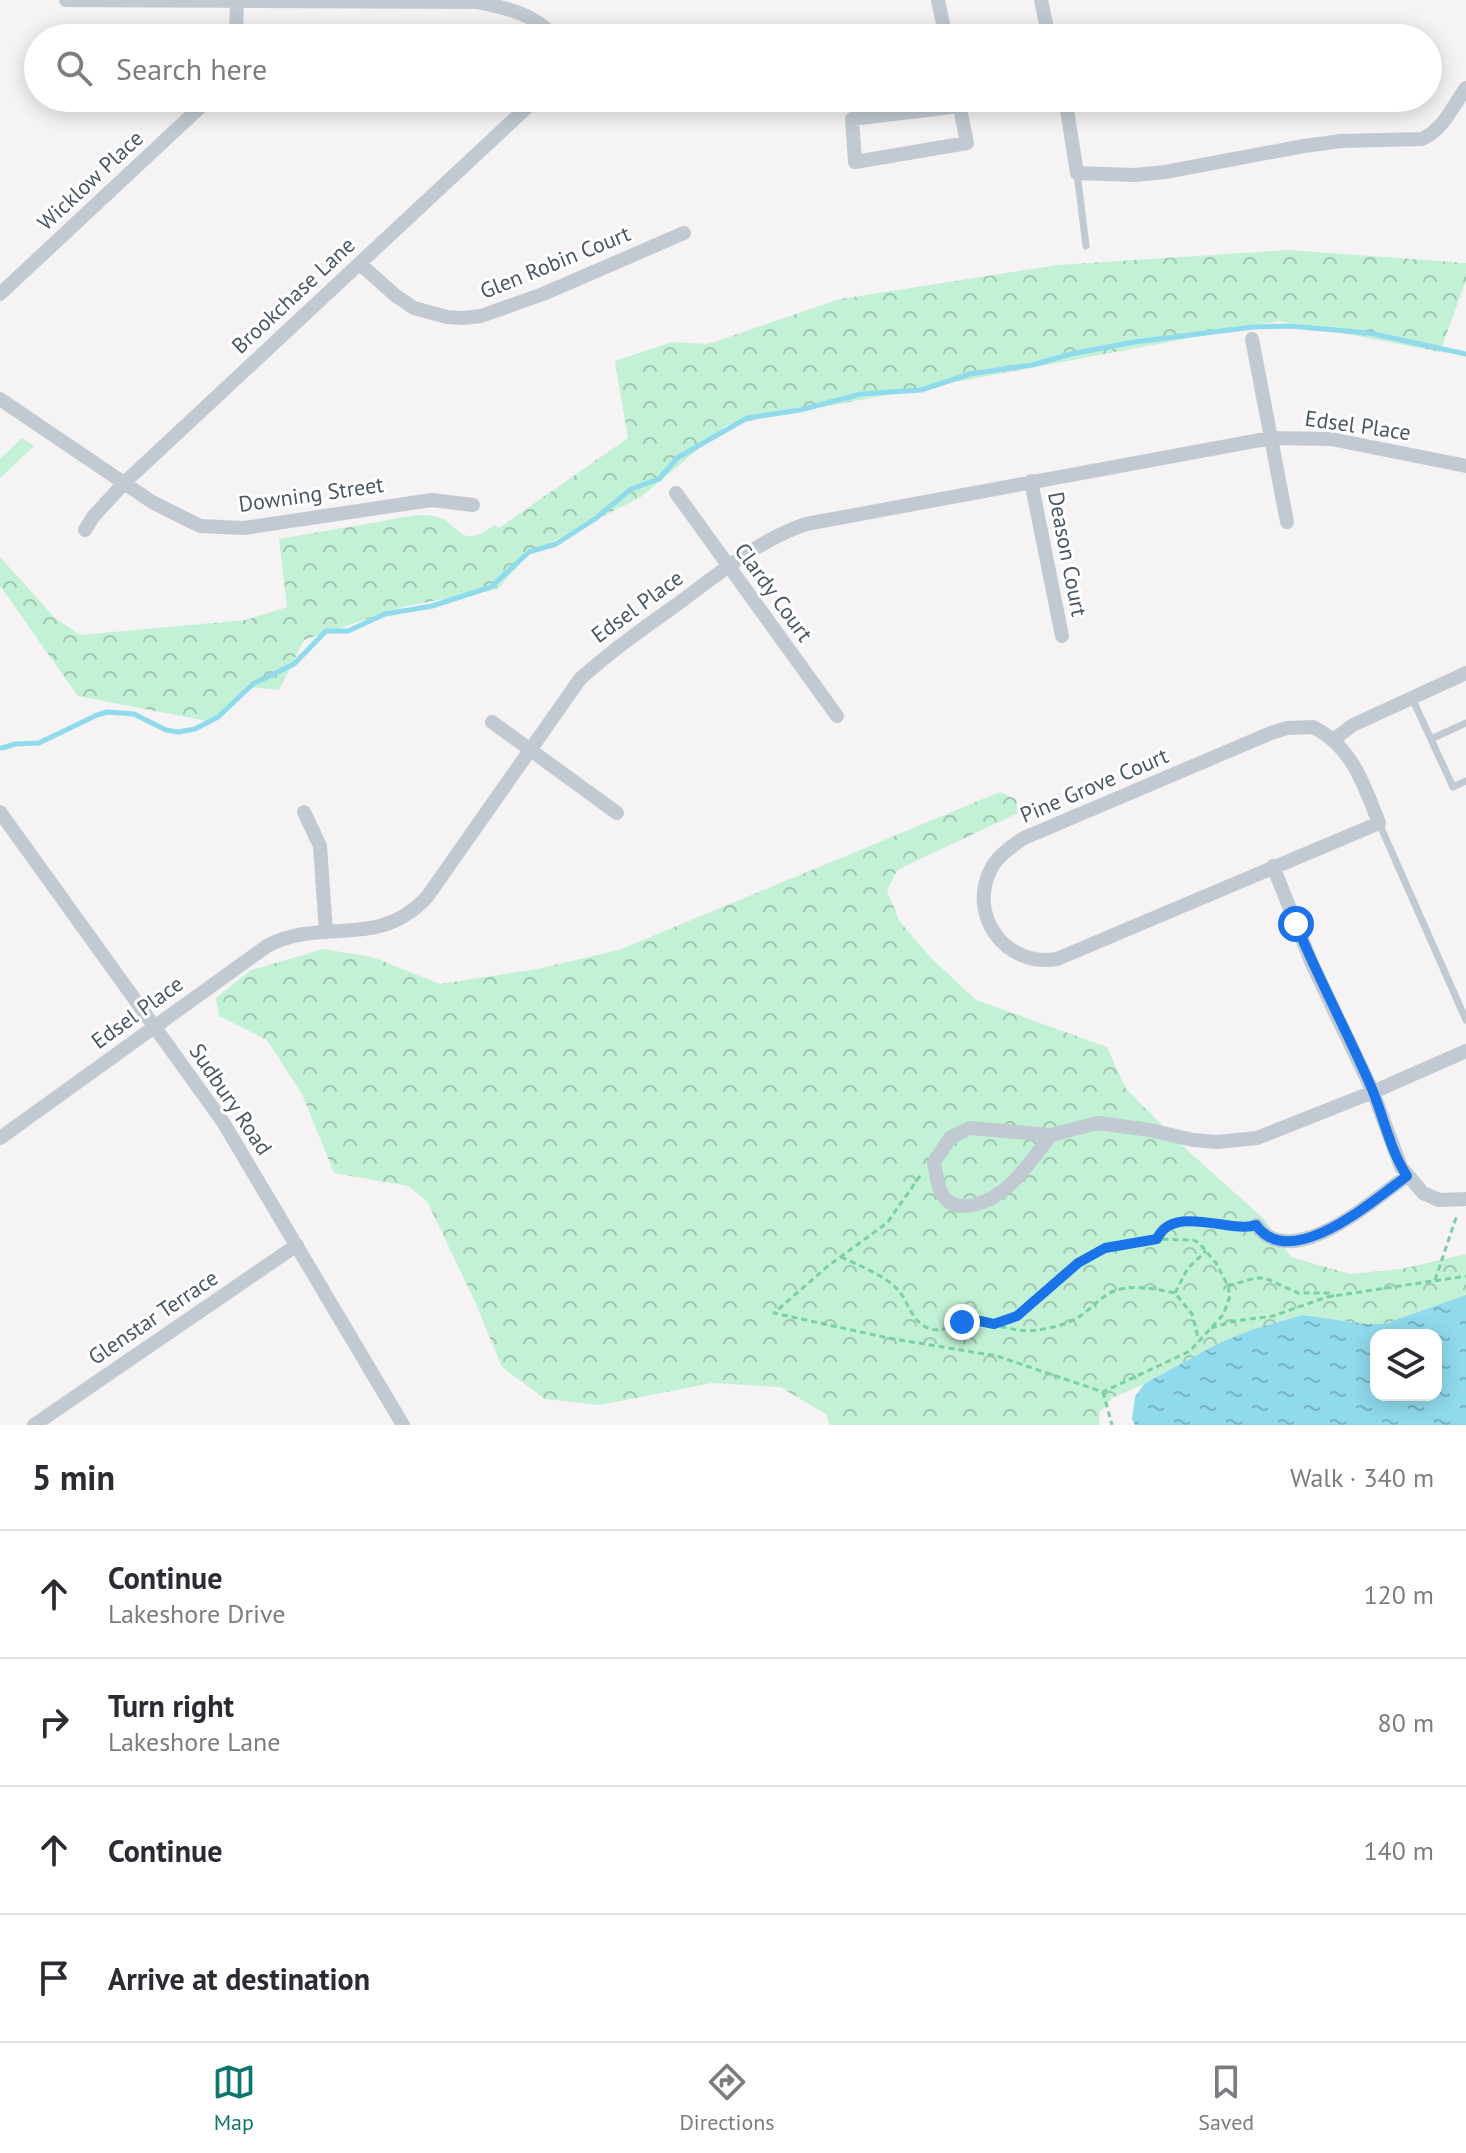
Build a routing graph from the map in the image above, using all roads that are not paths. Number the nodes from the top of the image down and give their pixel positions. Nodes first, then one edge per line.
1 (66, 0) edge
2 (938, 0) edge
3 (1041, 0) edge
4 (237, 1) edge
5 (236, 24) edge
6 (538, 24) edge
7 (943, 24) edge
8 (1046, 24) edge
9 (1466, 88) edge
10 (195, 112) edge
11 (522, 112) edge
12 (896, 112) edge
13 (961, 112) edge
14 (1067, 112) edge
15 (1077, 173) junction
16 (684, 233) dead end
17 (1086, 246) dead end
18 (360, 264) junction
19 (0, 294) edge
20 (1252, 339) dead end
21 (0, 399) edge
22 (1271, 438) junction
23 (1466, 466) edge
24 (1031, 481) junction
25 (124, 483) junction
26 (676, 493) dead end
27 (473, 505) dead end
28 (1287, 522) dead end
29 (85, 530) dead end
30 (729, 567) junction
31 (1062, 636) dead end
32 (1466, 673) edge
33 (1412, 698) junction
34 (837, 716) dead end
35 (492, 722) dead end
36 (1466, 723) edge
37 (1431, 739) junction
38 (1333, 740) junction
39 (530, 750) junction
40 (1466, 781) edge
41 (0, 812) edge
42 (304, 812) dead end
43 (617, 813) dead end
44 (1379, 823) junction
45 (1273, 866) junction
46 (326, 932) junction
47 (1466, 1020) edge
48 (155, 1026) junction
49 (1466, 1051) edge
50 (1373, 1092) junction
51 (1051, 1135) junction
52 (0, 1138) edge
53 (1407, 1176) junction
54 (1462, 1203) edge
55 (1256, 1225) road end
56 (297, 1245) junction
57 (34, 1425) edge
58 (403, 1425) edge

1 - 4 street
2 - 7 street
3 - 8 street
4 - 5 street
4 - 6 street
9 - 15 street
10 - 19 street, Wicklow Place
11 - 18 street, Brookchase Lane
12 - 13 street
14 - 15 street
15 - 17 lane
16 - 18 street, Glen Robin Court
18 - 25 street, Brookchase Lane
20 - 22 street
21 - 25 street, Downing Street
22 - 23 street, Edsel Place
22 - 24 street, Edsel Place
22 - 28 street
24 - 30 street, Edsel Place
24 - 31 street, Deason Court
25 - 27 street, Downing Street
25 - 29 street, Brookchase Lane
26 - 30 street, Clardy Court
30 - 34 street, Clardy Court
30 - 39 street, Edsel Place
32 - 33 street
33 - 37 lane
33 - 38 street
35 - 39 street
36 - 37 lane
37 - 40 lane
38 - 44 street
38 - 45 street, Pine Grove Court
39 - 43 street
39 - 46 street, Edsel Place
41 - 48 street, Sudbury Road
42 - 46 street
44 - 45 street, Pine Grove Court
44 - 47 lane
45 - 50 street
46 - 48 street, Edsel Place
48 - 52 street, Edsel Place
48 - 56 street, Sudbury Road
49 - 50 street
50 - 51 street
50 - 53 street
51 - 51 street
53 - 54 street
53 - 55 street
56 - 57 street, Glenstar Terrace
56 - 58 street, Sudbury Road

